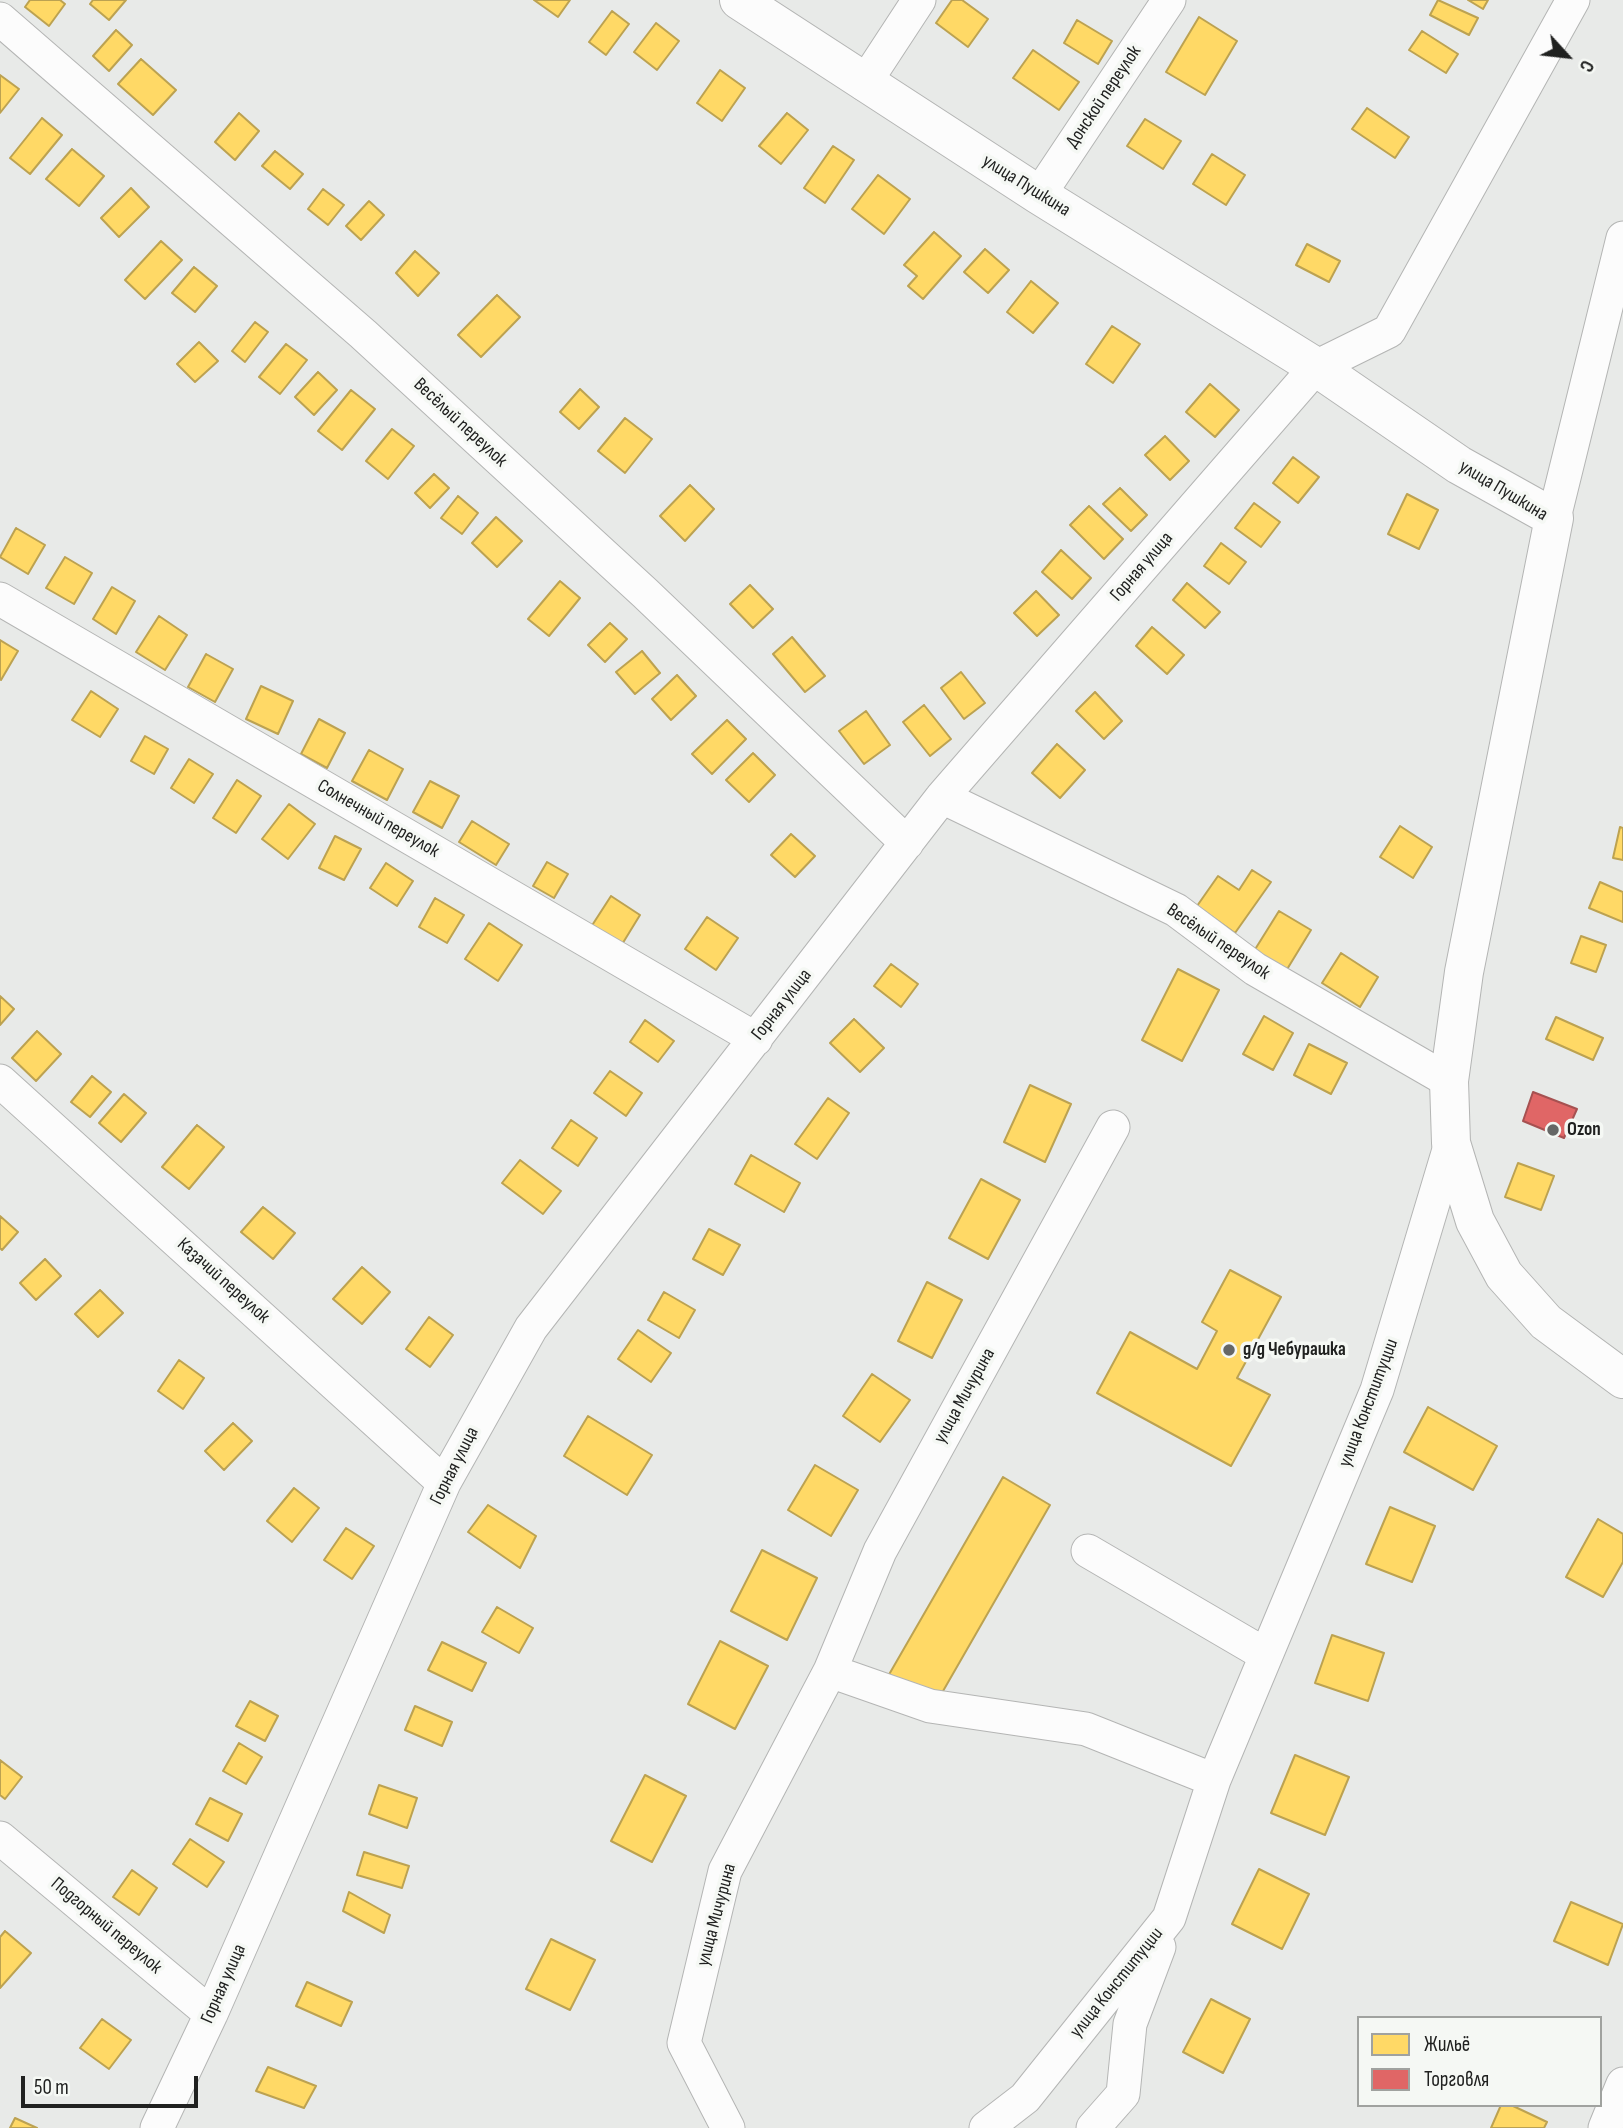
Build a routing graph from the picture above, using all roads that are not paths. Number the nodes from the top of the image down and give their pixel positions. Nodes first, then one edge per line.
1 (739, 0) edge
2 (919, 0) edge
3 (1169, 0) edge
4 (1573, 0) edge
5 (0, 19) edge
6 (864, 83) junction
7 (1039, 195) junction
8 (1623, 238) edge
9 (1316, 367) junction
10 (1554, 518) junction
11 (0, 599) edge
12 (942, 797) junction
13 (907, 843) junction
14 (756, 1038) junction
15 (0, 1081) edge
16 (1449, 1081) junction
17 (1113, 1127) dead end
18 (1451, 1143) junction
19 (1623, 1379) edge
20 (444, 1483) junction
21 (1088, 1551) dead end
22 (1266, 1655) junction
23 (830, 1671) junction
24 (1214, 1780) junction
25 (0, 1839) edge
26 (1169, 1918) junction
27 (211, 2014) junction
28 (1623, 2084) edge
29 (158, 2128) edge
30 (728, 2128) edge
31 (986, 2128) edge
32 (1093, 2128) edge
33 (1605, 2128) edge

1 - 6 main road, улица Пушкина
2 - 6 street
3 - 7 street, Донской переулок
4 - 9 street, Горная улица
5 - 13 street, Весёлый переулок
6 - 7 main road, улица Пушкина
7 - 9 main road, улица Пушкина
8 - 10 street
9 - 10 main road, улица Пушкина
9 - 12 street, Горная улица
10 - 16 main road, улица Пушкина
11 - 14 street, Солнечный переулок
12 - 13 street, Горная улица
12 - 16 street, Весёлый переулок
13 - 14 street, Горная улица
14 - 20 street, Горная улица
15 - 20 street, Казачий переулок
16 - 18 main road, улица Пушкина
17 - 23 street, улица Мичурина
18 - 19 main road, улица Пушкина
18 - 22 street, улица Конституции
20 - 27 street, Горная улица
21 - 22 street
22 - 24 street, улица Конституции
23 - 24 street
23 - 30 street, улица Мичурина
24 - 26 street, улица Конституции
25 - 27 street, Подгорный переулок
26 - 31 street, улица Конституции
26 - 32 street
27 - 29 street, Горная улица
28 - 33 street

